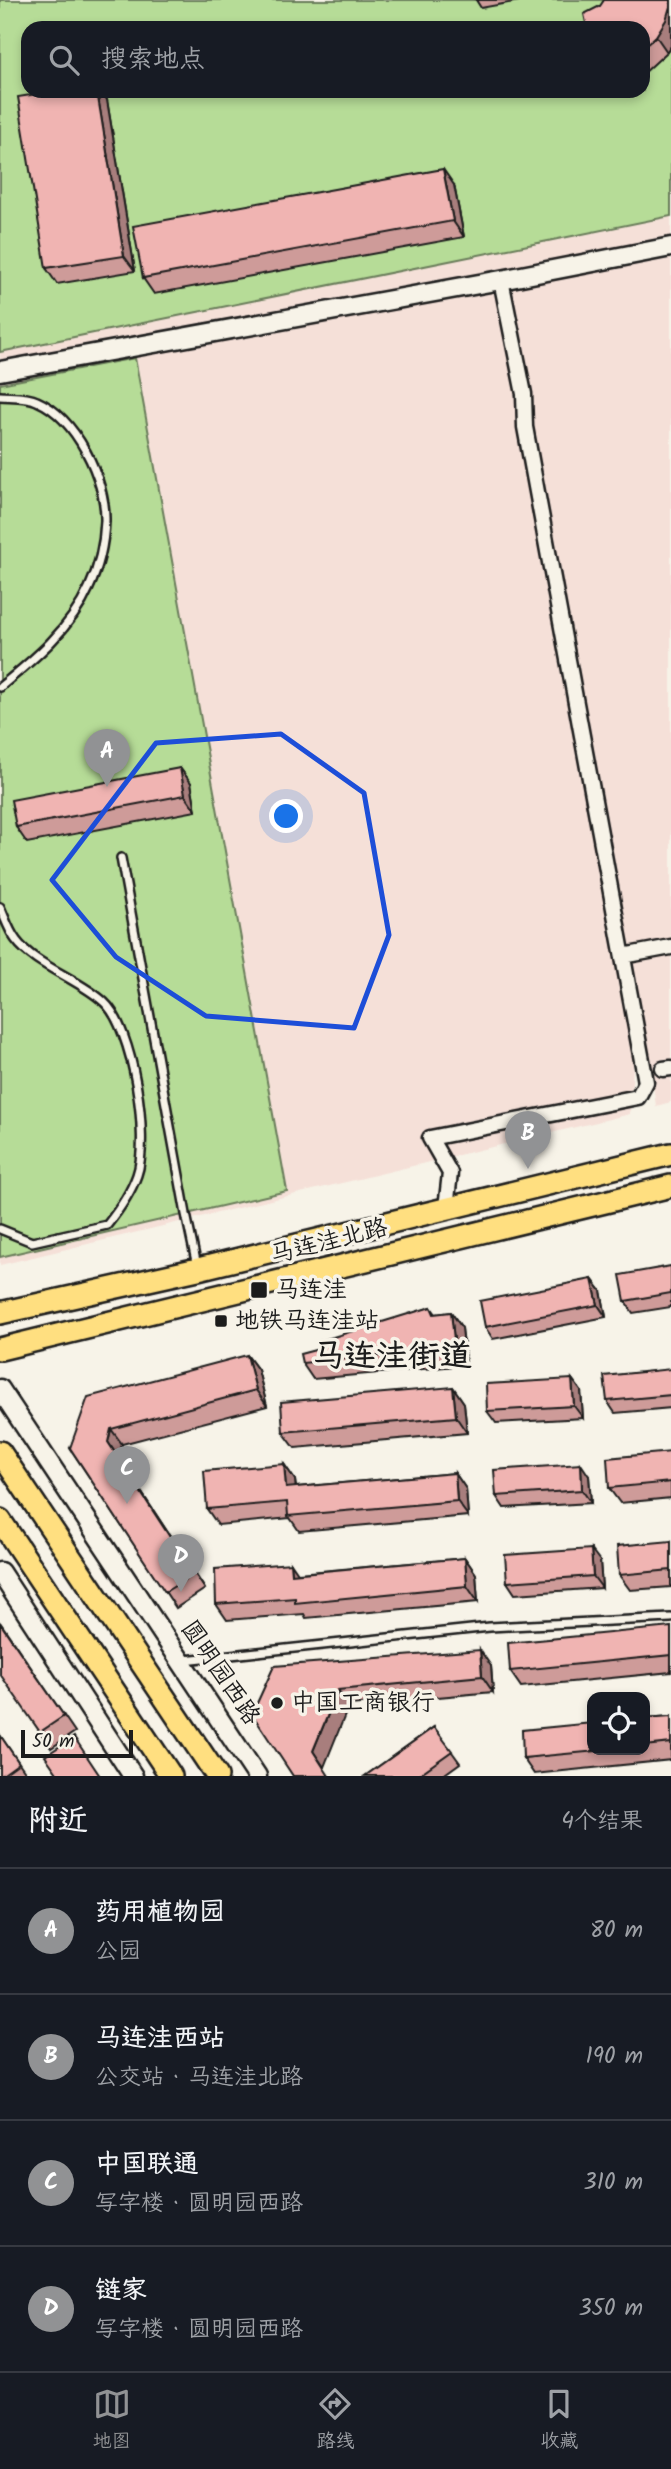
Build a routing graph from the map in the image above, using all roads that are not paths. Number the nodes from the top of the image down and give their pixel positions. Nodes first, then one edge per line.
1 (671, 247) edge
2 (501, 281) junction
3 (0, 371) edge
4 (0, 394) edge
5 (0, 687) edge
6 (121, 858) dead end
7 (0, 907) edge
8 (671, 947) edge
9 (623, 956) junction
10 (671, 1154) edge
11 (671, 1186) edge
12 (446, 1208) junction
13 (0, 1229) edge
14 (198, 1269) junction
15 (0, 1313) edge
16 (0, 1349) edge
17 (0, 1389) edge
18 (0, 1452) edge
19 (0, 1520) edge
20 (0, 1572) edge
21 (671, 1618) edge
22 (181, 1661) junction
23 (133, 1776) edge
24 (171, 1776) edge
25 (217, 1776) edge
26 (257, 1776) edge

1 - 2 street
2 - 3 street
2 - 9 street
4 - 5 lane
6 - 14 lane
7 - 13 lane
8 - 9 street
9 - 12 street
10 - 12 main road, 马连洼北路
11 - 16 main road, 马连洼北路
12 - 14 main road, 马连洼北路
14 - 15 main road, 马连洼北路
17 - 22 street, 圆明园西路
18 - 25 main road
19 - 24 main road
20 - 23 street
21 - 22 lane
22 - 26 street, 圆明园西路

